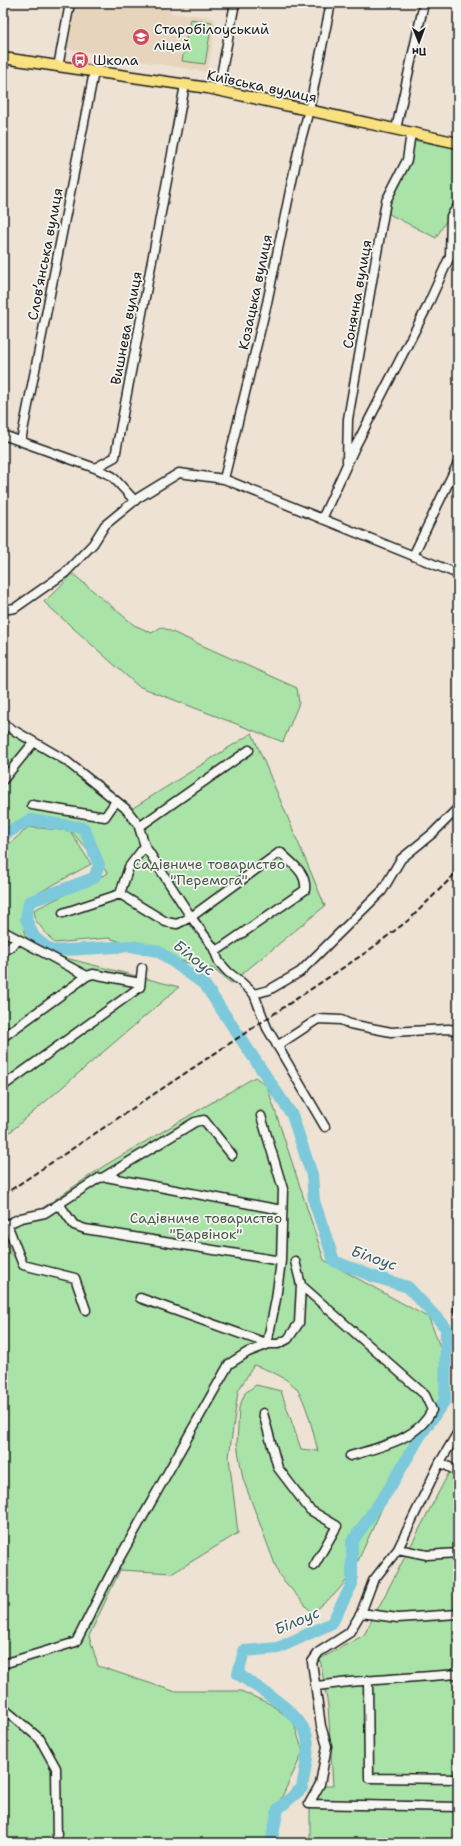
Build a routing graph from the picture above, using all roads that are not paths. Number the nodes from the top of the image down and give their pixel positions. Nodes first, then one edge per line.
1 (70, 3) edge
2 (235, 3) edge
3 (331, 3) edge
4 (424, 3) edge
5 (4, 62) edge
6 (58, 67) junction
7 (94, 72) junction
8 (185, 85) junction
9 (218, 90) junction
10 (309, 110) junction
11 (396, 129) junction
12 (410, 132) junction
13 (458, 143) edge
14 (458, 206) edge
15 (3, 435) edge
16 (21, 441) junction
17 (458, 462) edge
18 (346, 466) junction
19 (95, 468) junction
20 (224, 479) junction
21 (135, 501) junction
22 (322, 519) junction
23 (413, 556) junction
24 (458, 574) edge
25 (3, 610) edge
26 (3, 724) edge
27 (34, 742) junction
28 (249, 750) dead end
29 (3, 780) edge
30 (116, 801) junction
31 (32, 805) dead end
32 (458, 808) edge
33 (139, 827) junction
34 (145, 846) junction
35 (120, 894) junction
36 (62, 913) dead end
37 (191, 917) junction
38 (3, 931) edge
39 (19, 940) junction
40 (3, 952) edge
41 (215, 952) junction
42 (142, 968) dead end
43 (87, 976) junction
44 (140, 983) junction
45 (254, 994) junction
46 (458, 1030) edge
47 (3, 1037) edge
48 (277, 1046) junction
49 (3, 1086) edge
50 (261, 1116) dead end
51 (325, 1127) dead end
52 (232, 1155) dead end
53 (104, 1177) junction
54 (55, 1206) junction
55 (282, 1210) junction
56 (5, 1225) edge
57 (281, 1261) junction
58 (295, 1262) dead end
59 (301, 1285) junction
60 (140, 1298) dead end
61 (86, 1310) dead end
62 (269, 1344) junction
63 (263, 1413) dead end
64 (458, 1432) edge
65 (350, 1456) dead end
66 (440, 1462) junction
67 (458, 1472) edge
68 (398, 1549) junction
69 (458, 1553) edge
70 (314, 1566) dead end
71 (360, 1613) junction
72 (458, 1614) edge
73 (3, 1664) edge
74 (458, 1674) edge
75 (368, 1680) junction
76 (317, 1686) junction
77 (3, 1708) edge
78 (458, 1779) edge
79 (458, 1807) edge
80 (57, 1843) edge

1 - 6 street
2 - 9 street
3 - 10 street, Козацька вулиця
4 - 11 street
5 - 6 main road, Київська вулиця
6 - 7 main road, Київська вулиця
7 - 8 main road, Київська вулиця
7 - 16 street, Словʼянська вулиця
8 - 9 main road, Київська вулиця
8 - 19 street, Вишнева вулиця
9 - 10 main road, Київська вулиця
10 - 11 main road, Київська вулиця
10 - 20 street, Козацька вулиця
11 - 12 main road, Київська вулиця
12 - 13 main road, Київська вулиця
12 - 18 street, Сонячна вулиця
14 - 18 street, Сонячна вулиця
15 - 16 street
16 - 19 street
17 - 23 street
18 - 22 street, Сонячна вулиця
19 - 21 street
20 - 21 street
20 - 22 street
21 - 25 street
22 - 23 street
23 - 24 street
26 - 27 street
27 - 29 street
27 - 30 street
28 - 33 street
30 - 31 street
30 - 33 street
32 - 45 street
33 - 34 street
34 - 35 street
34 - 37 street
35 - 36 street
35 - 37 street
37 - 41 street
37 - 41 street
38 - 39 street
39 - 40 street
39 - 43 street
41 - 45 street
42 - 44 street
43 - 44 street
43 - 47 street
44 - 49 street
45 - 48 street
46 - 48 street
48 - 51 street
50 - 55 street
52 - 53 street
53 - 54 street
53 - 55 street
54 - 56 street
54 - 57 street
55 - 57 street
56 - 61 street
57 - 62 street
58 - 59 street
59 - 62 street
59 - 65 street
60 - 62 street
62 - 73 street
63 - 70 street
64 - 66 street
66 - 67 street
66 - 68 street
68 - 69 street
68 - 71 street
71 - 72 street
71 - 76 street
74 - 75 street
75 - 76 street
75 - 78 street
76 - 79 street
77 - 80 street

